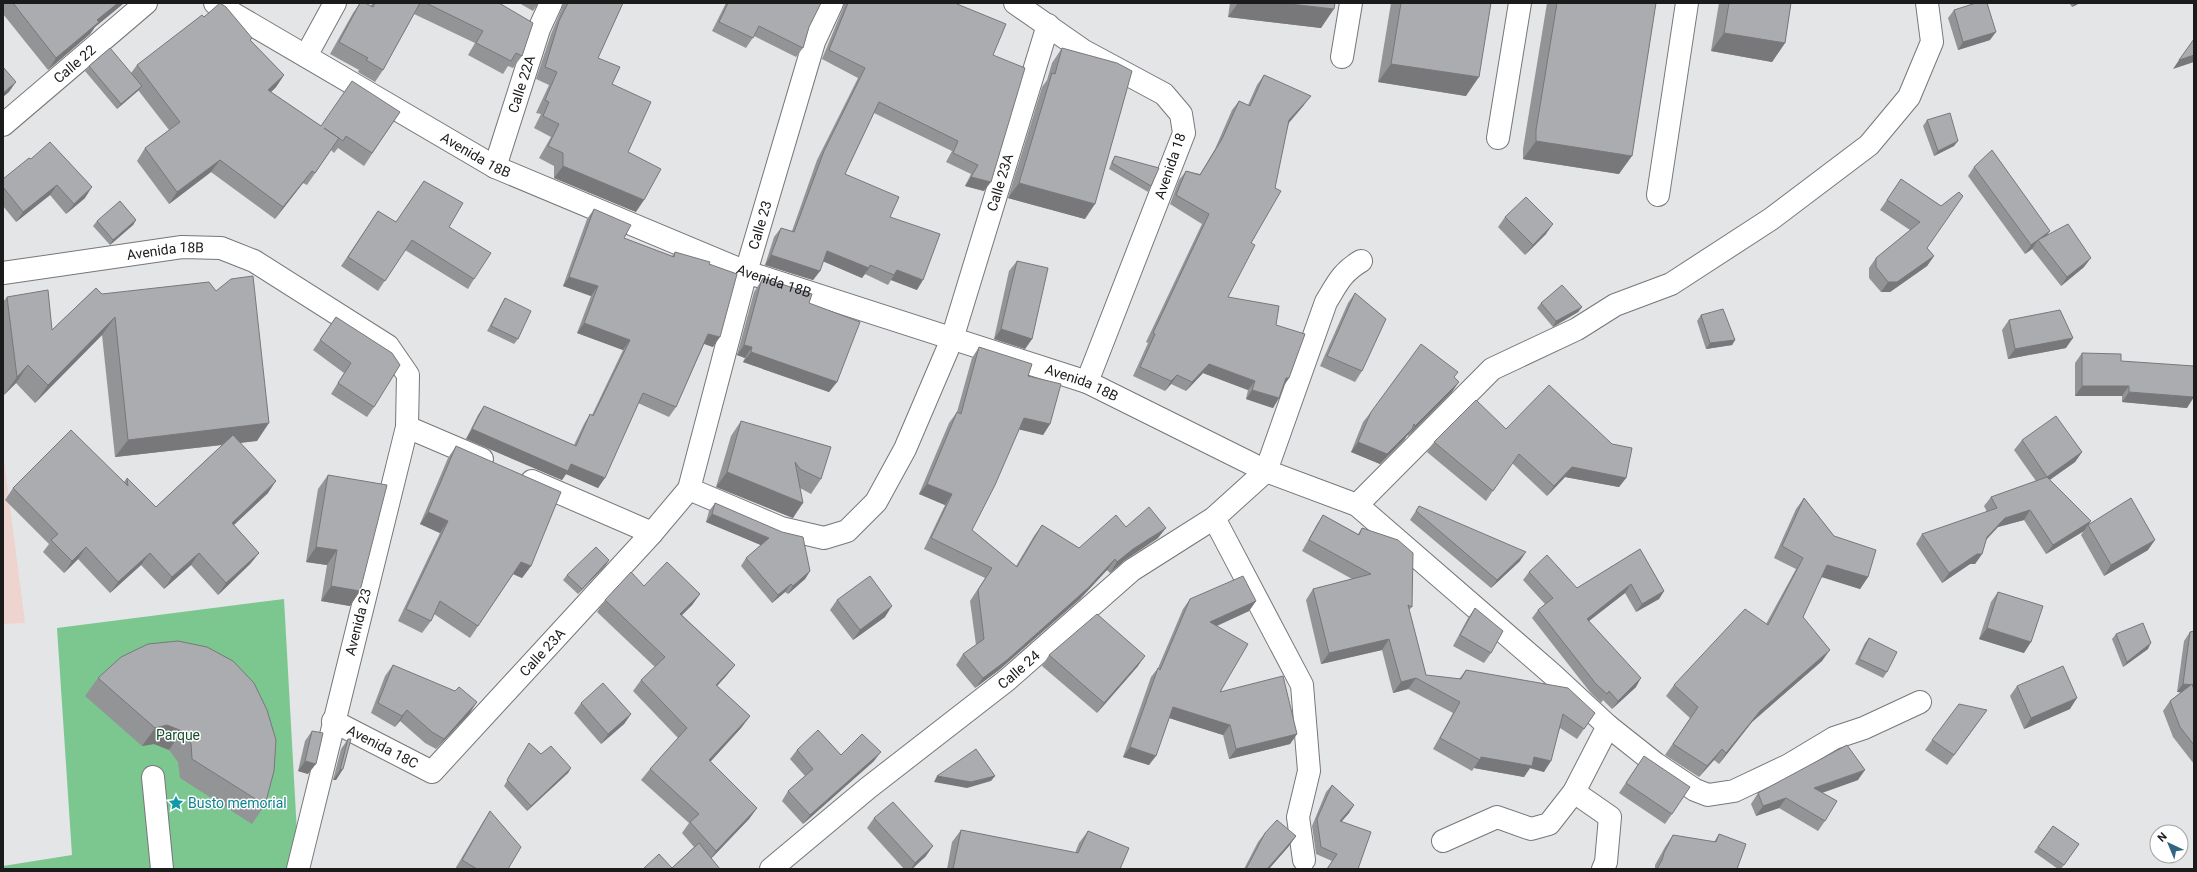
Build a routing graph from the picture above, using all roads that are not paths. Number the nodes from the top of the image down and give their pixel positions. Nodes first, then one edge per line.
1 (146, 3) edge
2 (215, 3) edge
3 (335, 3) edge
4 (551, 3) edge
5 (832, 3) edge
6 (1015, 3) edge
7 (1351, 3) edge
8 (1520, 3) edge
9 (1687, 3) edge
10 (1927, 3) edge
11 (520, 18) edge
12 (1048, 25) junction
13 (539, 29) junction
14 (306, 56) junction
15 (1342, 57) dead end
16 (3, 125) edge
17 (1498, 138) dead end
18 (495, 167) junction
19 (1658, 195) dead end
20 (1361, 261) dead end
21 (746, 272) junction
22 (3, 273) edge
23 (952, 339) junction
24 (408, 375) joint
25 (1087, 382) junction
26 (407, 427) junction
27 (1266, 471) junction
28 (689, 489) junction
29 (1357, 505) junction
30 (1214, 518) junction
31 (652, 533) junction
32 (1920, 702) dead end
33 (334, 720) junction
34 (1608, 726) junction
35 (432, 772) joint
36 (153, 777) dead end
37 (1574, 792) junction
38 (1443, 841) dead end
39 (1304, 860) dead end
40 (162, 869) edge
41 (298, 869) edge
42 (771, 869) edge
43 (1603, 869) edge

1 - 16 street, Calle 22
2 - 14 street, Avenida 18B
3 - 14 street
4 - 13 street, Calle 22A
5 - 21 street, Calle 23
6 - 12 street, Avenida 18
7 - 15 street
8 - 17 street
9 - 19 street
10 - 29 street
11 - 13 street
12 - 23 street, Calle 23A
12 - 25 street, Avenida 18
13 - 18 street, Calle 22A
14 - 18 street, Avenida 18B
18 - 21 street, Avenida 18B
20 - 27 street
21 - 23 street, Avenida 18B
21 - 28 street, Calle 23
22 - 24 street, Avenida 18B
23 - 25 street, Avenida 18B
23 - 28 street
24 - 26 street, Avenida 23
25 - 27 street, Avenida 18B
26 - 31 street
26 - 33 street, Avenida 23
27 - 29 street, Avenida 18B
27 - 30 street, Calle 24
28 - 31 street, Calle 23
29 - 34 street
30 - 39 street
30 - 42 street, Calle 24
31 - 35 street, Calle 23A
32 - 34 street
33 - 35 street, Avenida 18C
33 - 41 street, Avenida 23
34 - 37 street
36 - 40 street
37 - 38 street
37 - 43 street

